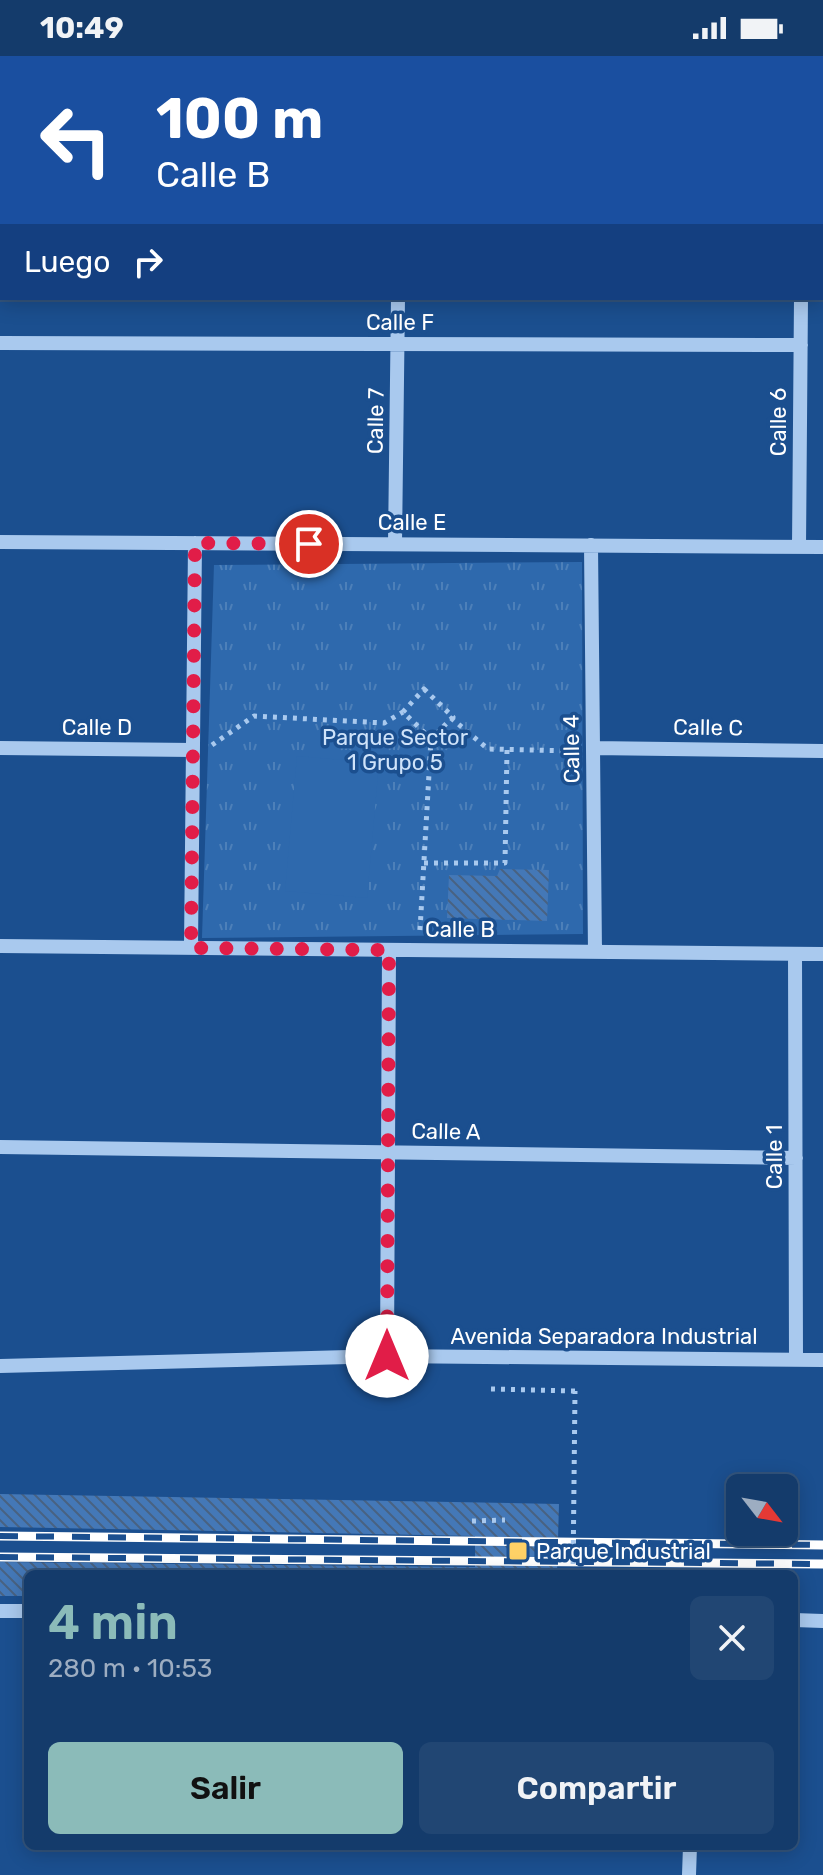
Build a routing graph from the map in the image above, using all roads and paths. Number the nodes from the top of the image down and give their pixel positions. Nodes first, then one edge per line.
1 (398, 300) edge
2 (801, 300) edge
3 (0, 343) edge
4 (397, 344) junction
5 (801, 345) junction
6 (0, 542) edge
7 (195, 543) junction
8 (395, 544) junction
9 (591, 545) junction
10 (799, 547) junction
11 (823, 547) edge
12 (403, 712) junction
13 (451, 718) junction
14 (211, 730) dead end
15 (431, 739) junction
16 (211, 745) junction
17 (0, 748) edge
18 (193, 748) junction
19 (594, 749) junction
20 (507, 750) junction
21 (823, 751) edge
22 (424, 863) junction
23 (0, 946) edge
24 (191, 948) junction
25 (389, 950) junction
26 (419, 950) junction
27 (595, 952) junction
28 (795, 954) junction
29 (823, 954) edge
30 (0, 1147) edge
31 (388, 1152) junction
32 (796, 1158) junction
33 (387, 1356) junction
34 (796, 1360) junction
35 (823, 1360) edge
36 (0, 1366) edge
37 (491, 1389) dead end
38 (505, 1520) dead end
39 (472, 1521) dead end
40 (573, 1570) edge
41 (0, 1611) edge
42 (24, 1611) edge
43 (798, 1620) edge
44 (823, 1621) edge
45 (690, 1850) edge
46 (689, 1875) edge

1 - 4 street, Calle 7
2 - 5 street, Calle 6
3 - 4 street, Calle F
4 - 5 street, Calle F
4 - 8 street, Calle 7
5 - 10 street, Calle 6
6 - 7 street, Calle E
7 - 8 street, Calle E
7 - 18 street
8 - 9 street, Calle E
9 - 10 street, Calle E
9 - 19 street, Calle 4
10 - 11 street, Calle E
12 - 13 path
12 - 15 path
12 - 16 path
13 - 15 path
13 - 20 path
14 - 16 path
15 - 22 path
16 - 18 path
17 - 18 street, Calle D
18 - 24 street
19 - 20 path
19 - 21 street, Calle C
19 - 27 street, Calle 4
20 - 22 path
22 - 26 path
23 - 24 street, Calle B
24 - 25 street, Calle B
25 - 26 street, Calle B
25 - 31 street
26 - 27 street, Calle B
27 - 28 street, Calle B
28 - 29 street, Calle B
28 - 32 street, Calle 1
30 - 31 street, Calle A
31 - 32 street, Calle A
31 - 33 street
32 - 34 street, Calle 1
33 - 34 street, Avenida Separadora Industrial
33 - 36 street, Avenida Separadora Industrial
34 - 35 street, Avenida Separadora Industrial
37 - 40 path, bridge
38 - 39 path
41 - 42 street
43 - 44 street
45 - 46 street

